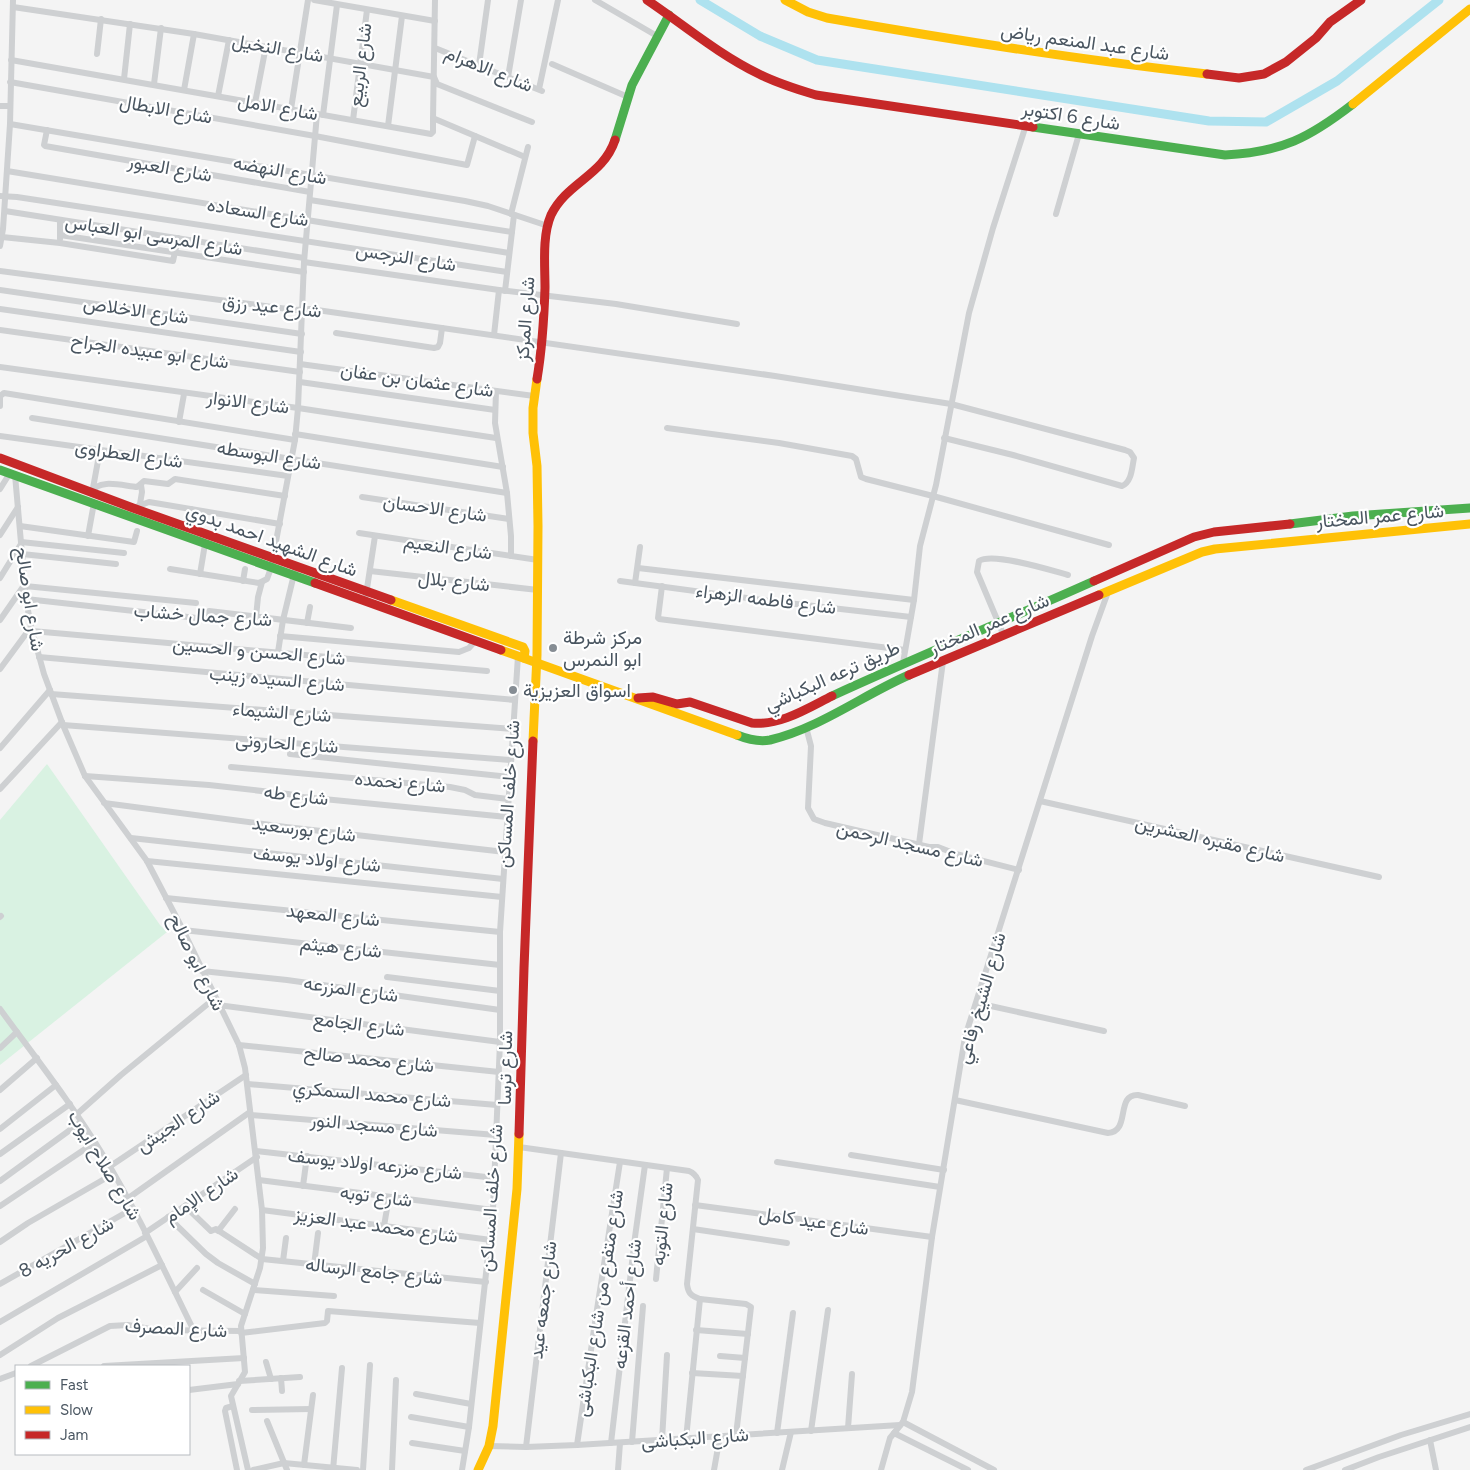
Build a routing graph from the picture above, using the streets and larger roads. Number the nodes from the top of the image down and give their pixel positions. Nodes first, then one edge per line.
1 (308, 0) edge
2 (314, 0) edge
3 (435, 0) edge
4 (488, 0) edge
5 (521, 0) edge
6 (558, 0) edge
7 (596, 0) edge
8 (648, 0) edge
9 (785, 0) edge
10 (1361, 0) edge
11 (13, 3) edge
12 (337, 5) junction
13 (1470, 9) edge
14 (367, 10) junction
15 (669, 15) junction
16 (402, 16) junction
17 (101, 19) junction
18 (435, 21) junction
19 (130, 24) junction
20 (161, 28) junction
21 (194, 34) junction
22 (657, 36) junction
23 (229, 40) junction
24 (266, 46) junction
25 (435, 48) junction
26 (300, 52) junction
27 (97, 54) dead end
28 (330, 58) junction
29 (11, 60) junction
30 (360, 63) junction
31 (552, 64) dead end
32 (478, 65) junction
33 (395, 70) junction
34 (434, 77) junction
35 (508, 77) junction
36 (124, 79) junction
37 (10, 82) junction
38 (154, 84) junction
39 (184, 90) junction
40 (218, 96) junction
41 (628, 97) junction
42 (255, 103) junction
43 (0, 106) edge
44 (10, 106) junction
45 (291, 110) junction
46 (320, 114) junction
47 (433, 119) junction
48 (353, 120) junction
49 (532, 122) dead end
50 (10, 124) junction
51 (1026, 125) junction
52 (388, 126) junction
53 (47, 130) junction
54 (1079, 134) junction
55 (315, 136) junction
56 (475, 136) junction
57 (528, 147) dead end
58 (526, 157) junction
59 (7, 171) junction
60 (312, 175) junction
61 (310, 192) junction
62 (3, 196) edge
63 (310, 200) junction
64 (5, 211) junction
65 (512, 214) junction
66 (1056, 214) dead end
67 (60, 220) junction
68 (308, 220) junction
69 (548, 226) junction
70 (512, 232) junction
71 (2, 237) junction
72 (178, 238) junction
73 (60, 239) junction
74 (306, 241) junction
75 (0, 246) edge
76 (175, 252) junction
77 (509, 253) junction
78 (304, 260) junction
79 (0, 271) edge
80 (304, 272) junction
81 (507, 272) junction
82 (0, 290) edge
83 (502, 291) junction
84 (545, 296) junction
85 (0, 309) edge
86 (303, 310) junction
87 (737, 324) dead end
88 (442, 328) junction
89 (0, 330) edge
90 (336, 333) dead end
91 (302, 334) junction
92 (494, 335) junction
93 (543, 343) junction
94 (301, 352) junction
95 (300, 364) junction
96 (0, 367) edge
97 (300, 372) junction
98 (300, 382) junction
99 (496, 391) junction
100 (184, 394) junction
101 (534, 396) junction
102 (951, 404) junction
103 (0, 406) edge
104 (298, 408) junction
105 (495, 410) junction
106 (32, 418) dead end
107 (180, 422) junction
108 (667, 428) dead end
109 (0, 436) edge
110 (295, 437) junction
111 (496, 438) junction
112 (944, 438) junction
113 (100, 450) junction
114 (0, 458) edge
115 (292, 459) junction
116 (503, 468) junction
117 (0, 470) edge
118 (12, 474) junction
119 (288, 476) junction
120 (141, 485) junction
121 (0, 489) edge
122 (92, 491) junction
123 (507, 493) junction
124 (285, 496) junction
125 (933, 496) junction
126 (362, 497) dead end
127 (94, 503) junction
128 (18, 506) junction
129 (137, 506) junction
130 (1470, 508) edge
131 (192, 509) junction
132 (509, 519) junction
133 (280, 524) junction
134 (1470, 524) edge
135 (20, 526) junction
136 (186, 526) junction
137 (1355, 526) junction
138 (137, 531) dead end
139 (359, 533) dead end
140 (0, 535) edge
141 (88, 536) junction
142 (375, 536) junction
143 (21, 543) junction
144 (205, 544) junction
145 (1109, 545) dead end
146 (640, 547) dead end
147 (124, 553) dead end
148 (22, 554) junction
149 (511, 556) junction
150 (273, 558) junction
151 (538, 560) junction
152 (116, 564) dead end
153 (1152, 564) junction
154 (296, 566) junction
155 (271, 568) junction
156 (638, 568) junction
157 (170, 569) dead end
158 (245, 569) dead end
159 (370, 572) junction
160 (200, 574) junction
161 (1068, 575) dead end
162 (294, 576) junction
163 (0, 578) edge
164 (243, 581) junction
165 (620, 581) dead end
166 (262, 582) junction
167 (635, 583) junction
168 (25, 585) junction
169 (662, 586) junction
170 (538, 590) junction
171 (1108, 592) junction
172 (366, 596) junction
173 (26, 599) junction
174 (914, 600) junction
175 (196, 602) dead end
176 (310, 607) dead end
177 (256, 617) junction
178 (911, 617) junction
179 (0, 620) edge
180 (283, 620) junction
181 (306, 623) junction
182 (351, 628) dead end
183 (31, 629) junction
184 (1002, 630) junction
185 (280, 636) junction
186 (475, 641) junction
187 (967, 644) junction
188 (905, 650) junction
189 (278, 652) junction
190 (38, 657) junction
191 (521, 657) junction
192 (943, 661) junction
193 (537, 663) junction
194 (0, 670) edge
195 (900, 670) junction
196 (487, 671) dead end
197 (51, 692) junction
198 (634, 698) junction
199 (515, 700) junction
200 (63, 724) junction
201 (806, 727) junction
202 (513, 729) junction
203 (0, 748) edge
204 (290, 754) dead end
205 (511, 760) junction
206 (231, 767) dead end
207 (84, 776) junction
208 (510, 777) junction
209 (0, 789) edge
210 (508, 799) junction
211 (1040, 801) junction
212 (104, 803) junction
213 (507, 817) junction
214 (131, 838) junction
215 (918, 844) junction
216 (504, 852) junction
217 (147, 861) junction
218 (1019, 870) junction
219 (1379, 877) dead end
220 (503, 880) junction
221 (502, 897) junction
222 (166, 898) junction
223 (183, 930) junction
224 (500, 932) junction
225 (500, 965) junction
226 (202, 971) junction
227 (387, 977) dead end
228 (500, 991) junction
229 (215, 998) junction
230 (977, 1003) junction
231 (218, 1005) junction
232 (0, 1009) edge
233 (500, 1010) junction
234 (1104, 1030) dead end
235 (17, 1032) junction
236 (500, 1042) junction
237 (238, 1045) junction
238 (0, 1048) edge
239 (38, 1058) junction
240 (499, 1072) junction
241 (246, 1075) junction
242 (248, 1084) junction
243 (56, 1085) junction
244 (0, 1090) edge
245 (955, 1100) junction
246 (70, 1104) junction
247 (497, 1105) junction
248 (1185, 1106) dead end
249 (77, 1114) junction
250 (251, 1114) junction
251 (81, 1122) junction
252 (0, 1129) edge
253 (496, 1135) junction
254 (94, 1143) junction
255 (519, 1147) junction
256 (561, 1153) junction
257 (0, 1154) edge
258 (256, 1154) junction
259 (851, 1155) dead end
260 (306, 1156) junction
261 (620, 1162) junction
262 (777, 1162) dead end
263 (645, 1165) junction
264 (109, 1167) junction
265 (667, 1168) junction
266 (944, 1170) junction
267 (113, 1174) junction
268 (494, 1178) junction
269 (259, 1180) junction
270 (0, 1181) edge
271 (303, 1186) junction
272 (940, 1187) junction
273 (389, 1197) junction
274 (127, 1199) junction
275 (695, 1205) junction
276 (0, 1206) edge
277 (185, 1206) junction
278 (132, 1209) junction
279 (234, 1209) dead end
280 (262, 1210) junction
281 (493, 1210) junction
282 (168, 1218) junction
283 (384, 1226) junction
284 (693, 1229) junction
285 (218, 1231) junction
286 (318, 1233) dead end
287 (146, 1235) junction
288 (932, 1236) junction
289 (286, 1238) dead end
290 (490, 1240) junction
291 (0, 1242) edge
292 (787, 1243) dead end
293 (262, 1259) junction
294 (283, 1262) junction
295 (162, 1265) junction
296 (314, 1265) junction
297 (197, 1268) dead end
298 (656, 1279) dead end
299 (486, 1282) junction
300 (0, 1284) edge
301 (254, 1287) junction
302 (203, 1290) dead end
303 (175, 1292) junction
304 (334, 1296) dead end
305 (700, 1299) junction
306 (643, 1306) dead end
307 (828, 1310) dead end
308 (793, 1313) dead end
309 (245, 1314) junction
310 (0, 1322) edge
311 (480, 1323) junction
312 (696, 1330) junction
313 (194, 1331) junction
314 (241, 1332) junction
315 (748, 1334) junction
316 (0, 1355) edge
317 (668, 1355) dead end
318 (720, 1356) dead end
319 (244, 1358) junction
320 (745, 1358) junction
321 (266, 1362) dead end
322 (46, 1363) edge
323 (122, 1365) edge
324 (370, 1365) dead end
325 (342, 1368) dead end
326 (15, 1373) edge
327 (692, 1373) junction
328 (852, 1374) dead end
329 (743, 1376) junction
330 (300, 1377) dead end
331 (281, 1378) junction
332 (0, 1379) edge
333 (271, 1379) junction
334 (396, 1380) dead end
335 (239, 1383) junction
336 (190, 1390) edge
337 (282, 1391) dead end
338 (416, 1394) dead end
339 (313, 1395) dead end
340 (471, 1404) junction
341 (233, 1406) junction
342 (311, 1409) junction
343 (252, 1410) dead end
344 (1470, 1414) edge
345 (411, 1417) dead end
346 (267, 1420) dead end
347 (902, 1423) junction
348 (468, 1427) junction
349 (1470, 1427) edge
350 (848, 1428) junction
351 (812, 1431) junction
352 (791, 1432) junction
353 (777, 1433) junction
354 (894, 1433) junction
355 (736, 1435) junction
356 (720, 1436) junction
357 (686, 1439) junction
358 (662, 1440) junction
359 (1430, 1440) junction
360 (632, 1442) junction
361 (412, 1443) dead end
362 (611, 1443) junction
363 (620, 1443) junction
364 (578, 1445) junction
365 (489, 1446) junction
366 (526, 1447) junction
367 (465, 1451) junction
368 (1341, 1457) junction
369 (284, 1463) junction
370 (304, 1464) junction
371 (333, 1469) edge
372 (236, 1470) edge
373 (248, 1470) edge
374 (253, 1470) edge
375 (287, 1470) edge
376 (358, 1470) edge
377 (363, 1470) edge
378 (392, 1470) edge
379 (462, 1470) edge
380 (478, 1470) edge
381 (618, 1470) edge
382 (714, 1470) edge
383 (782, 1470) edge
384 (881, 1470) edge
385 (968, 1470) edge
386 (994, 1470) edge
387 (1306, 1470) edge
388 (1346, 1470) edge
389 (1436, 1470) edge

1 - 26 street
2 - 12 street
3 - 18 street
4 - 32 street
5 - 35 street
6 - 35 street, شارع الاهرام
7 - 22 street
8 - 15 street, شارع 6 اكتوبر
9 - 10 street, شارع عبد المنعم رياض
11 - 17 street, شارع النخيل
11 - 29 street
12 - 14 street
12 - 28 street
13 - 54 street, شارع 6 اكتوبر
14 - 16 street
14 - 30 street, شارع الربيع
15 - 22 street, شارع المركز
15 - 51 street, شارع 6 اكتوبر
16 - 18 street
16 - 33 street
17 - 19 street, شارع النخيل
17 - 27 street
18 - 25 street
19 - 20 street, شارع النخيل
19 - 36 street
20 - 21 street, شارع النخيل
20 - 38 street
21 - 23 street, شارع النخيل
21 - 39 street
22 - 41 street, شارع المركز
23 - 24 street, شارع النخيل
23 - 40 street
24 - 26 street, شارع النخيل
24 - 42 street
25 - 32 street, شارع الاهرام
25 - 34 street
26 - 28 street, شارع النخيل
26 - 45 street
28 - 30 street, شارع النخيل
28 - 46 street
29 - 36 street, شارع الامل
29 - 37 street
30 - 33 street, شارع النخيل
30 - 48 street, شارع الربيع
31 - 41 street
32 - 35 street, شارع الاهرام
33 - 34 street, شارع النخيل
33 - 52 street
34 - 47 street
34 - 49 street, شارع النخيل
36 - 38 street, شارع الامل
37 - 44 street
37 - 55 street, شارع الابطال
38 - 39 street, شارع الامل
39 - 40 street, شارع الامل
40 - 42 street, شارع الامل
41 - 69 street, شارع المركز
42 - 45 street, شارع الامل
43 - 44 street
44 - 50 street
45 - 46 street, شارع الامل
46 - 48 street, شارع الامل
46 - 55 street
47 - 52 street, شارع الامل
47 - 56 street
48 - 52 street, شارع الامل
50 - 53 street, شارع النهضه
50 - 59 street
51 - 54 street, شارع 6 اكتوبر
51 - 102 street
53 - 60 street, شارع النهضه
53 - 61 street, شارع العبور
54 - 66 street
55 - 56 street, شارع الابطال
55 - 60 street
56 - 58 street
57 - 58 street
58 - 65 street
59 - 62 street
59 - 68 street, شارع السعاده
60 - 61 street
60 - 65 street, شارع النهضه
61 - 63 street
62 - 64 street
62 - 74 street, شارع النرجس
63 - 68 street
63 - 70 street
64 - 67 street, شارع المرسى ابو العباس
64 - 71 street
65 - 69 street, شارع النهضه
65 - 70 street
67 - 72 street, شارع المرسى ابو العباس
67 - 73 street
68 - 74 street
68 - 77 street, شارع السعاده
69 - 84 street, شارع المركز
70 - 77 street
71 - 73 street
71 - 75 street
72 - 76 street
72 - 78 street, شارع المرسى ابو العباس
73 - 76 street
74 - 78 street
74 - 81 street, شارع النرجس
76 - 80 street
77 - 81 street
78 - 80 street
78 - 83 street, شارع المرسى ابو العباس
79 - 86 street, شارع عيد رزق
80 - 86 street
81 - 83 street
82 - 91 street, شارع الاخلاص
83 - 84 street, شارع المرسى ابو العباس
83 - 92 street
84 - 87 street, شارع المرسى ابو العباس
84 - 93 street, شارع المركز
85 - 94 street
86 - 88 street, شارع عيد رزق
86 - 91 street
88 - 90 street
88 - 92 street, شارع عيد رزق
89 - 97 street, شارع ابو عبيده الجراح
91 - 94 street
92 - 93 street, شارع عيد رزق
93 - 101 street, شارع المركز
93 - 102 street, شارع عيد رزق
94 - 95 street
95 - 97 street
95 - 99 street, شارع عثمان بن عفان
96 - 100 street, شارع الانوار
97 - 98 street
98 - 104 street
98 - 105 street
99 - 101 street, شارع عثمان بن عفان
99 - 105 street
100 - 104 street, شارع الانوار
100 - 107 street
101 - 151 street, شارع المركز
102 - 112 street
102 - 112 street, شارع عيد رزق
103 - 107 street
104 - 110 street
104 - 111 street, شارع الانوار
105 - 111 street
106 - 115 street, شارع البوسطه
107 - 110 street
108 - 125 street
109 - 113 street, شارع العطراوى
110 - 115 street
110 - 116 street
111 - 116 street
112 - 125 street
113 - 119 street, شارع العطراوى
113 - 122 street
114 - 122 street, شارع الشهيد احمد بدوي
115 - 119 street
115 - 123 street, شارع البوسطه
116 - 123 street
117 - 118 street, شارع الشهيد احمد بدوي
118 - 121 street
118 - 127 street, شارع الشهيد احمد بدوي
118 - 128 street, شارع ابو صالح
119 - 124 street
120 - 122 street
120 - 124 street
120 - 129 street
122 - 129 street, شارع الشهيد احمد بدوي
123 - 132 street
124 - 133 street
125 - 145 street
125 - 174 street
126 - 132 street, شارع الاحسان
127 - 141 street
127 - 144 street, شارع الشهيد احمد بدوي
128 - 135 street, شارع ابو صالح
128 - 140 street
129 - 131 street
129 - 136 street, شارع الشهيد احمد بدوي
130 - 137 street, طريق ترعه البكباشي
131 - 133 street
131 - 136 street
132 - 149 street
133 - 150 street
134 - 137 street, شارع عمر المختار
135 - 141 street
135 - 143 street, شارع ابو صالح
136 - 150 street, شارع الشهيد احمد بدوي
137 - 153 street, شارع عمر المختار
137 - 153 street, طريق ترعه البكباشي
138 - 141 street
139 - 142 street, شارع النعيم
142 - 149 street, شارع النعيم
142 - 159 street
143 - 147 street
143 - 148 street, شارع ابو صالح
143 - 163 street
144 - 155 street, شارع الشهيد احمد بدوي
144 - 160 street
146 - 156 street
148 - 152 street
148 - 168 street, شارع ابو صالح
149 - 151 street, شارع النعيم
150 - 154 street, شارع الشهيد احمد بدوي
150 - 155 street
151 - 170 street, شارع المركز
153 - 171 street, شارع عمر المختار
153 - 184 street, طريق ترعه البكباشي
154 - 162 street
154 - 172 street, شارع الشهيد احمد بدوي
155 - 162 street, شارع الشهيد احمد بدوي
155 - 166 street
156 - 167 street
156 - 174 street
157 - 160 street
158 - 164 street
159 - 170 street, شارع بلال
159 - 172 street
160 - 164 street
161 - 184 street
162 - 172 street, شارع الشهيد احمد بدوي
162 - 180 street
164 - 166 street
165 - 167 street, شارع فاطمه الزهراء
166 - 177 street
167 - 169 street, شارع فاطمه الزهراء
168 - 173 street, شارع ابو صالح
168 - 175 street
168 - 179 street
169 - 178 street, شارع فاطمه الزهراء
169 - 188 street
170 - 193 street, شارع المركز
171 - 184 street, شارع عمر المختار
171 - 211 street, شارع الشيخ رفاعي
172 - 186 street, شارع الشهيد احمد بدوي
172 - 191 street, شارع الشهيد احمد بدوي
173 - 177 street, شارع جمال خشاب
173 - 183 street, شارع ابو صالح
174 - 178 street
176 - 181 street
177 - 180 street, شارع جمال خشاب
178 - 188 street
180 - 181 street, شارع جمال خشاب
180 - 185 street
181 - 182 street, شارع جمال خشاب
183 - 189 street, شارع الحسن و الحسين
183 - 190 street, شارع ابو صالح
183 - 194 street
184 - 187 street, شارع عمر المختار
184 - 187 street, طريق ترعه البكباشي
185 - 186 street
185 - 189 street
186 - 191 street, شارع الشهيد احمد بدوي
187 - 192 street, شارع عمر المختار
187 - 195 street, طريق ترعه البكباشي
188 - 195 street
189 - 196 street, شارع الحسن و الحسين
190 - 197 street, شارع ابو صالح
190 - 199 street, شارع السيده زينب
191 - 193 street, شارع الشهيد احمد بدوي
191 - 199 street, شارع خلف المساكن
192 - 195 street, شارع عمر المختار
192 - 215 street
193 - 198 street, شارع عمر المختار
193 - 255 street, شارع ترسا
195 - 198 street, طريق ترعه البكباشي
195 - 201 street, شارع عمر المختار
197 - 200 street, شارع ابو صالح
197 - 202 street, شارع الشيماء
197 - 203 street
198 - 201 street, شارع عمر المختار
199 - 202 street, شارع خلف المساكن
200 - 205 street, شارع الحارونى
200 - 207 street, شارع ابو صالح
200 - 209 street
201 - 215 street, شارع مسجد الرحمن
202 - 205 street, شارع خلف المساكن
204 - 208 street
205 - 208 street, شارع خلف المساكن
206 - 210 street, شارع نحمده
207 - 212 street, شارع ابو صالح
207 - 213 street, شارع طه
208 - 210 street, شارع خلف المساكن
210 - 213 street, شارع خلف المساكن
211 - 218 street, شارع الشيخ رفاعي
211 - 219 street, شارع مقبره العشرين
212 - 214 street, شارع ابو صالح
212 - 216 street, شارع بورسعيد
213 - 216 street, شارع خلف المساكن
214 - 217 street, شارع ابو صالح
214 - 220 street, شارع اولاد يوسف
215 - 218 street, شارع مسجد الرحمن
216 - 220 street, شارع خلف المساكن
217 - 221 street
217 - 222 street, شارع ابو صالح
218 - 230 street, شارع الشيخ رفاعي
220 - 221 street, شارع خلف المساكن
221 - 224 street, شارع خلف المساكن
222 - 223 street, شارع ابو صالح
222 - 224 street, شارع المعهد
223 - 225 street, شارع هيثم
223 - 226 street, شارع ابو صالح
224 - 225 street, شارع خلف المساكن
225 - 228 street, شارع خلف المساكن
226 - 229 street, شارع ابو صالح
226 - 233 street, شارع المزرعه
227 - 228 street
228 - 233 street, شارع خلف المساكن
229 - 231 street, شارع ابو صالح
229 - 249 street
230 - 234 street
230 - 245 street, شارع الشيخ رفاعي
231 - 236 street, شارع الجامع
231 - 237 street, شارع ابو صالح
232 - 235 street, شارع صلاح ايوب
233 - 236 street, شارع خلف المساكن
235 - 238 street
235 - 239 street, شارع صلاح ايوب
236 - 240 street, شارع خلف المساكن
237 - 240 street, شارع محمد صالح
237 - 241 street, شارع ابو صالح
239 - 243 street, شارع صلاح ايوب
239 - 244 street
240 - 247 street, شارع خلف المساكن
241 - 242 street, شارع ابو صالح
241 - 264 street, شارع الجيش
242 - 247 street, شارع محمد السمكري
242 - 250 street, شارع ابو صالح
243 - 246 street, شارع صلاح ايوب
243 - 252 street
245 - 248 street
245 - 266 street, شارع الشيخ رفاعي
246 - 249 street, شارع صلاح ايوب
246 - 257 street
247 - 253 street, شارع خلف المساكن
249 - 251 street, شارع صلاح ايوب
250 - 253 street, شارع مسجد النور
250 - 258 street, شارع ابو صالح
250 - 274 street
251 - 254 street, شارع صلاح ايوب
251 - 270 street
253 - 268 street, شارع خلف المساكن
254 - 264 street, شارع صلاح ايوب
254 - 276 street
255 - 256 street
255 - 365 street, شارع ترسا
256 - 261 street
256 - 366 street, شارع جمعه عيد
258 - 260 street, شارع مزرعه اولاد يوسف
258 - 269 street, شارع ابو صالح
258 - 277 street, شارع الإمام
259 - 266 street
260 - 268 street, شارع مزرعه اولاد يوسف
260 - 271 street
261 - 263 street
261 - 364 street, شارع متفرع من شارع البكباشى
262 - 272 street
263 - 265 street
263 - 362 street, شارع أحمد القزعه
264 - 267 street, شارع صلاح ايوب
265 - 275 street
265 - 298 street, شارع التوبه
266 - 272 street, شارع الشيخ رفاعي
267 - 274 street, شارع صلاح ايوب
267 - 291 street
268 - 281 street, شارع خلف المساكن
269 - 271 street, شارع توبه
269 - 280 street, شارع ابو صالح
271 - 273 street, شارع توبه
272 - 288 street, شارع الشيخ رفاعي
273 - 281 street, شارع توبه
273 - 283 street
274 - 278 street, شارع صلاح ايوب
275 - 284 street
275 - 288 street, شارع عيد كامل
277 - 282 street, شارع الإمام
277 - 285 street
278 - 287 street, شارع صلاح ايوب
278 - 300 street, شارع الحريه 8
279 - 285 street
280 - 283 street, شارع محمد عبد العزيز
280 - 293 street, شارع ابو صالح
281 - 290 street, شارع خلف المساكن
282 - 287 street, شارع الإمام
282 - 301 street
283 - 290 street, شارع محمد عبد العزيز
284 - 292 street
284 - 305 street
285 - 293 street
286 - 296 street
287 - 295 street, شارع صلاح ايوب
287 - 310 street, شارع الإمام
288 - 347 street, شارع الشيخ رفاعي
289 - 294 street
290 - 299 street, شارع خلف المساكن
293 - 294 street, شارع جامع الرساله
293 - 301 street, شارع ابو صالح
294 - 296 street, شارع جامع الرساله
295 - 303 street, شارع صلاح ايوب
295 - 316 street
296 - 299 street, شارع جامع الرساله
297 - 303 street
299 - 311 street, شارع خلف المساكن
301 - 304 street
301 - 309 street, شارع ابو صالح
302 - 309 street
303 - 313 street, شارع صلاح ايوب
305 - 312 street
305 - 315 street
306 - 360 street
307 - 351 street
308 - 353 street
309 - 314 street, شارع ابو صالح
311 - 314 street, شارع المصرف
311 - 340 street, شارع خلف المساكن
312 - 315 street
312 - 327 street
313 - 314 street, شارع المصرف
313 - 322 street, شارع المصرف
314 - 319 street, شارع ابو صالح
315 - 320 street
317 - 358 street
318 - 320 street
319 - 323 street
319 - 335 street, شارع ابو صالح
320 - 329 street
321 - 333 street
324 - 377 street
325 - 371 street
326 - 332 street
327 - 329 street
327 - 357 street
328 - 350 street
329 - 355 street
330 - 331 street
331 - 333 street
331 - 337 street
333 - 335 street
334 - 378 street
335 - 336 street
335 - 341 street, شارع ابو صالح
338 - 340 street
339 - 342 street
340 - 348 street, شارع خلف المساكن
341 - 372 street
341 - 373 street, شارع ابو صالح
342 - 343 street
342 - 370 street
344 - 368 street
345 - 348 street
346 - 369 street
347 - 350 street, شارع البكباشى
347 - 354 street, شارع الشيخ رفاعي
347 - 386 street
348 - 367 street, شارع خلف المساكن
349 - 359 street
350 - 351 street, شارع البكباشى
351 - 352 street, شارع البكباشى
352 - 353 street, شارع البكباشى
352 - 383 street
353 - 355 street, شارع البكباشى
354 - 384 street, شارع الشيخ رفاعي
354 - 385 street
355 - 356 street, شارع البكباشى
356 - 357 street, شارع البكباشى
356 - 382 street
357 - 358 street, شارع البكباشى
358 - 360 street, شارع البكباشى
359 - 388 street
359 - 389 street
360 - 363 street, شارع البكباشى
361 - 367 street
362 - 363 street, شارع البكباشى
362 - 364 street, شارع البكباشى
363 - 381 street
364 - 366 street, شارع البكباشى
365 - 366 street, شارع البكباشى
365 - 380 street, شارع ترسا
367 - 379 street, شارع خلف المساكن
368 - 387 street
368 - 388 street
369 - 370 street
369 - 374 street
369 - 375 street
370 - 371 street
371 - 376 street

